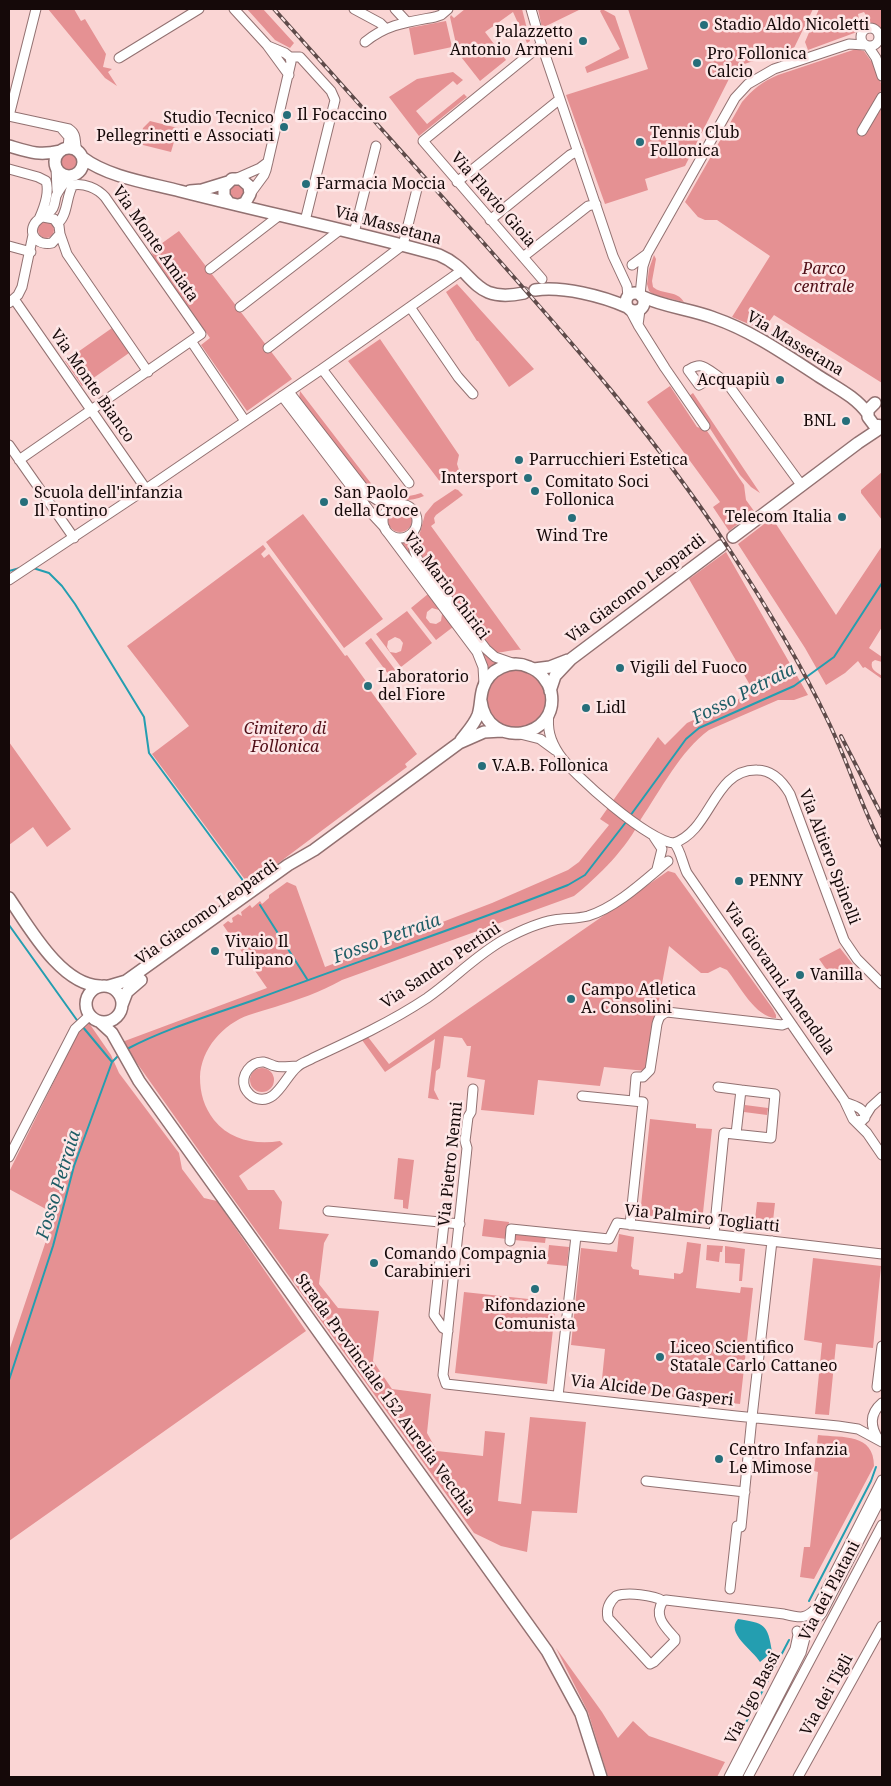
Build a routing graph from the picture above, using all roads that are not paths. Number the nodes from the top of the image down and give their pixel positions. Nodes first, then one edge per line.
1 (36, 9) edge
2 (199, 9) edge
3 (234, 9) edge
4 (354, 9) edge
5 (395, 9) edge
6 (448, 9) edge
7 (531, 9) edge
8 (407, 22) junction
9 (385, 28) junction
10 (861, 35) junction
11 (365, 42) dead end
12 (877, 42) junction
13 (849, 44) junction
14 (267, 45) junction
15 (541, 45) junction
16 (866, 45) junction
17 (290, 56) junction
18 (119, 58) dead end
19 (876, 58) junction
20 (288, 75) junction
21 (882, 76) edge
22 (882, 97) edge
23 (560, 99) junction
24 (9, 116) edge
25 (862, 131) dead end
26 (9, 146) edge
27 (376, 146) dead end
28 (578, 151) junction
29 (72, 152) junction
30 (37, 154) junction
31 (268, 162) junction
32 (56, 168) junction
33 (9, 169) edge
34 (81, 171) junction
35 (104, 171) junction
36 (69, 177) junction
37 (231, 180) junction
38 (457, 182) junction
39 (418, 185) dead end
40 (183, 191) junction
41 (57, 194) junction
42 (250, 194) junction
43 (234, 204) junction
44 (596, 204) junction
45 (49, 205) junction
46 (64, 211) junction
47 (263, 211) junction
48 (280, 215) junction
49 (41, 218) junction
50 (490, 220) junction
51 (56, 221) junction
52 (305, 221) junction
53 (340, 230) junction
54 (354, 233) junction
55 (60, 234) junction
56 (33, 235) junction
57 (45, 244) junction
58 (404, 245) junction
59 (9, 246) edge
60 (611, 251) junction
61 (31, 252) junction
62 (67, 254) junction
63 (647, 254) junction
64 (523, 257) junction
65 (630, 265) junction
66 (210, 269) dead end
67 (461, 271) junction
68 (642, 272) junction
69 (622, 275) junction
70 (542, 279) dead end
71 (11, 301) edge
72 (634, 302) junction
73 (240, 307) dead end
74 (410, 307) junction
75 (191, 342) junction
76 (268, 348) dead end
77 (322, 369) junction
78 (148, 372) junction
79 (716, 375) dead end
80 (286, 394) junction
81 (473, 394) dead end
82 (852, 398) junction
83 (879, 403) edge
84 (91, 411) junction
85 (868, 416) junction
86 (245, 421) junction
87 (705, 426) dead end
88 (882, 426) edge
89 (858, 443) junction
90 (9, 445) edge
91 (19, 460) junction
92 (409, 483) dead end
93 (802, 486) junction
94 (146, 489) junction
95 (398, 504) junction
96 (387, 531) junction
97 (413, 532) junction
98 (733, 537) dead end
99 (74, 538) junction
100 (721, 546) dead end
101 (9, 580) edge
102 (570, 659) junction
103 (515, 664) junction
104 (534, 669) junction
105 (483, 686) junction
106 (550, 691) junction
107 (481, 701) junction
108 (549, 713) junction
109 (502, 731) junction
110 (520, 734) junction
111 (458, 743) junction
112 (559, 754) junction
113 (666, 847) junction
114 (314, 850) junction
115 (679, 854) junction
116 (670, 861) junction
117 (656, 872) junction
118 (687, 873) junction
119 (9, 898) edge
120 (68, 973) junction
121 (882, 984) edge
122 (104, 986) junction
123 (120, 1010) junction
124 (86, 1013) junction
125 (100, 1022) junction
126 (790, 1022) junction
127 (118, 1045) junction
128 (297, 1066) junction
129 (718, 1087) dead end
130 (473, 1090) dead end
131 (741, 1090) junction
132 (582, 1096) dead end
133 (882, 1097) edge
134 (634, 1101) junction
135 (845, 1102) junction
136 (859, 1119) junction
137 (736, 1134) junction
138 (882, 1155) edge
139 (9, 1157) edge
140 (328, 1211) dead end
141 (444, 1223) junction
142 (460, 1224) junction
143 (630, 1225) junction
144 (714, 1234) junction
145 (576, 1236) junction
146 (510, 1241) dead end
147 (772, 1241) junction
148 (882, 1254) edge
149 (448, 1331) junction
150 (882, 1346) edge
151 (881, 1373) edge
152 (445, 1382) joint
153 (877, 1387) dead end
154 (558, 1396) junction
155 (882, 1403) edge
156 (752, 1417) junction
157 (872, 1420) junction
158 (858, 1428) junction
159 (881, 1442) edge
160 (646, 1482) dead end
161 (882, 1482) edge
162 (745, 1492) junction
163 (882, 1496) edge
164 (882, 1525) edge
165 (730, 1590) dead end
166 (663, 1601) junction
167 (777, 1614) junction
168 (802, 1618) junction
169 (812, 1625) junction
170 (882, 1626) edge
171 (796, 1629) junction
172 (806, 1634) junction
173 (735, 1776) edge
174 (601, 1777) edge
175 (748, 1777) edge
176 (798, 1777) edge

1 - 24 street
2 - 18 street
3 - 14 street
4 - 9 street
5 - 8 street
6 - 8 street
7 - 15 street
8 - 9 street
9 - 11 street
10 - 12 street
10 - 13 street
10 - 16 street
12 - 16 street
12 - 19 street
13 - 16 street
13 - 63 street
14 - 17 street
14 - 20 street
15 - 23 street
15 - 38 street, Via Flavio Gioia
16 - 19 street
17 - 20 street
17 - 52 street
19 - 21 street
20 - 31 street
22 - 25 street
23 - 28 street
23 - 38 street
24 - 29 street
26 - 30 main road
27 - 54 street
28 - 44 street
28 - 50 street
29 - 30 main road
29 - 32 main road
29 - 34 main road
29 - 35 main road, Via Massetana
30 - 32 main road
31 - 37 street
31 - 42 street
32 - 36 main road
32 - 41 street
33 - 45 street
34 - 35 main road, Via Massetana
34 - 36 main road, Via Massetana
35 - 40 main road, Via Massetana
36 - 41 street
37 - 40 main road, Via Massetana
37 - 42 main road
37 - 43 main road
38 - 50 street, Via Flavio Gioia
39 - 58 street
40 - 43 main road, Via Massetana
41 - 45 street
42 - 43 main road
42 - 47 main road
43 - 47 main road, Via Massetana
44 - 60 street
44 - 64 street
45 - 46 street
45 - 49 street
45 - 51 street
46 - 51 street, Via Monte Amiata
46 - 75 street, Via Monte Amiata
47 - 48 main road, Via Massetana
48 - 52 main road, Via Massetana
48 - 66 street
49 - 51 street
49 - 56 street
50 - 64 street, Via Flavio Gioia
51 - 55 street
52 - 53 main road, Via Massetana
53 - 54 main road, Via Massetana
53 - 73 street
54 - 58 main road, Via Massetana
55 - 57 street
55 - 62 street
56 - 57 street
56 - 61 street
57 - 61 street
57 - 62 street
58 - 67 main road, Via Massetana
58 - 76 street
59 - 61 street
60 - 65 street
60 - 69 street
61 - 71 street
62 - 78 street
63 - 65 street
63 - 68 street
64 - 70 street, Via Flavio Gioia
65 - 68 street
65 - 69 street
67 - 72 main road, Via Massetana
67 - 74 street
68 - 72 street
69 - 72 street
71 - 84 street, Via Monte Bianco
72 - 82 main road, Via Massetana
72 - 87 street
74 - 77 street
74 - 81 street
75 - 78 street
75 - 86 street
77 - 80 street
77 - 92 street
78 - 84 street
79 - 93 street
80 - 86 street
80 - 95 street, Via Mario Chirici
80 - 96 street, Via Mario Chirici
82 - 83 main road, Via Massetana
82 - 85 main road, Via Massetana
83 - 85 main road
84 - 91 street
84 - 94 street, Via Monte Bianco
85 - 88 main road, Via Massetana
85 - 89 main road
86 - 94 street
88 - 89 main road
89 - 93 main road
90 - 91 street
91 - 99 street
93 - 98 main road
94 - 99 street
95 - 96 street, Via Mario Chirici
95 - 97 street, Via Mario Chirici
96 - 97 street, Via Mario Chirici
96 - 105 street, Via Mario Chirici
97 - 103 street, Via Mario Chirici
99 - 101 street
100 - 102 main road, Via Giacomo Leopardi
102 - 104 main road, Via Giacomo Leopardi
102 - 106 main road, Via Giacomo Leopardi
103 - 104 main road, Via Giacomo Leopardi
103 - 105 main road
104 - 106 main road
105 - 107 main road, Via Giacomo Leopardi
106 - 108 main road, Via Giacomo Leopardi
107 - 109 main road
107 - 111 main road, Via Giacomo Leopardi
108 - 110 main road
108 - 112 street, Via Giovanni Amendola
109 - 110 main road, Via Giacomo Leopardi
109 - 111 main road, Via Giacomo Leopardi
110 - 112 street, Via Giovanni Amendola
111 - 114 main road, Via Giacomo Leopardi
112 - 113 street, Via Giovanni Amendola
113 - 115 street, Via Giovanni Amendola
113 - 116 street, Via Giovanni Amendola
113 - 117 street
113 - 121 street, Via Altiero Spinelli
114 - 122 main road, Via Giacomo Leopardi
114 - 123 main road, Via Giacomo Leopardi
115 - 116 street
115 - 118 street, Via Giovanni Amendola
116 - 117 street, Via Sandro Pertini
116 - 118 street, Via Giovanni Amendola
117 - 128 street, Via Sandro Pertini
118 - 126 street, Via Giovanni Amendola
119 - 120 main road
120 - 122 main road
120 - 124 main road
122 - 123 main road
122 - 124 main road
123 - 125 main road
123 - 127 main road, Strada Provinciale 152 Aurelia Vecchia
124 - 125 main road, Strada Provinciale 152 Aurelia Vecchia
124 - 139 street
125 - 127 main road, Strada Provinciale 152 Aurelia Vecchia
126 - 134 street
126 - 135 street, Via Giovanni Amendola
127 - 174 main road, Strada Provinciale 152 Aurelia Vecchia
128 - 128 street, Via Sandro Pertini
129 - 131 street
130 - 142 street, Via Pietro Nenni
131 - 137 street
131 - 137 street
132 - 134 street
133 - 136 street
134 - 143 street
135 - 136 street, Via Giovanni Amendola
135 - 136 street, Via Giovanni Amendola
136 - 138 street, Via Giovanni Amendola
137 - 144 street
140 - 141 street
141 - 142 street
141 - 149 street, Via Pietro Nenni
142 - 149 street, Via Pietro Nenni
143 - 144 street, Via Palmiro Togliatti
143 - 145 street, Via Palmiro Togliatti
144 - 147 street, Via Palmiro Togliatti
145 - 146 street, Via Palmiro Togliatti
145 - 154 street
147 - 148 street, Via Palmiro Togliatti
147 - 156 street
149 - 152 street, Via Pietro Nenni
150 - 151 street
151 - 153 street
152 - 154 street, Via Alcide De Gasperi
154 - 156 street, Via Alcide De Gasperi
155 - 157 street
156 - 158 street, Via Alcide De Gasperi
156 - 162 street
157 - 158 street
157 - 159 street
158 - 159 street, Via Alcide De Gasperi
160 - 162 street
161 - 168 street, Via Ugo Bassi
162 - 165 street
163 - 169 street, Via Ugo Bassi
164 - 175 street, Via dei Platani
166 - 166 street
166 - 167 street
167 - 168 street
167 - 171 street
168 - 169 street
168 - 171 street, Via Ugo Bassi
169 - 172 street, Via Ugo Bassi
170 - 176 street, Via dei Tigli
171 - 172 street
171 - 173 street, Via Ugo Bassi
172 - 173 street, Via Ugo Bassi

